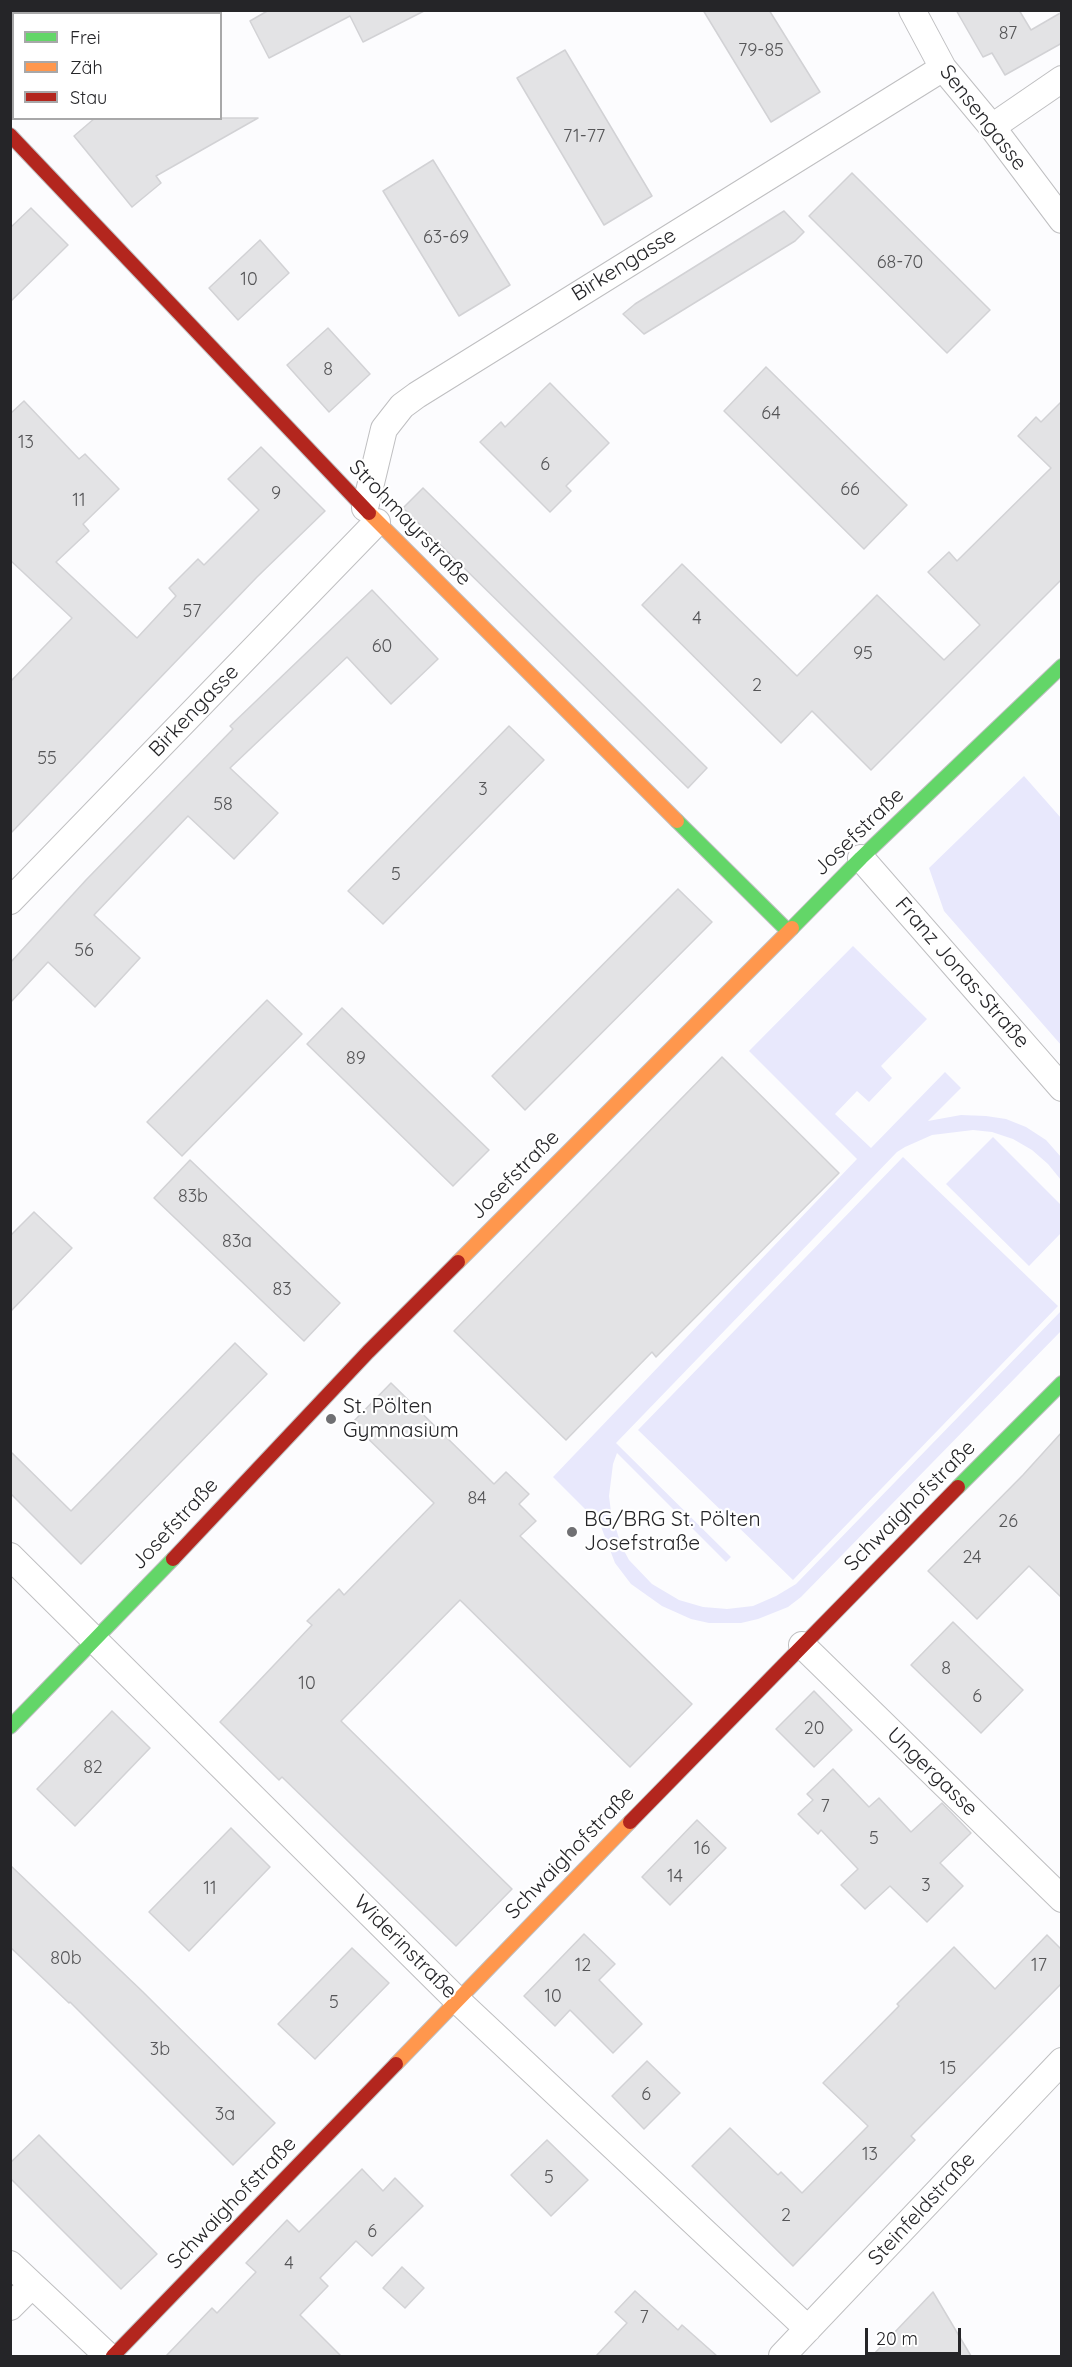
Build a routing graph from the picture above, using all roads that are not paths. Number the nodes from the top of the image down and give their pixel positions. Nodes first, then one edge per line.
1 (912, 10) edge
2 (943, 68) junction
3 (1062, 79) edge
4 (992, 127) junction
5 (10, 135) edge
6 (1062, 220) edge
7 (371, 515) junction
8 (1062, 666) edge
9 (861, 858) junction
10 (10, 901) edge
11 (788, 931) junction
12 (1062, 1088) edge
13 (1062, 1383) edge
14 (10, 1556) edge
15 (95, 1641) junction
16 (802, 1645) junction
17 (10, 1727) edge
18 (1062, 1899) edge
19 (457, 2000) junction
20 (1062, 2061) edge
21 (10, 2264) edge
22 (32, 2285) junction
23 (10, 2307) edge
24 (808, 2329) junction
25 (108, 2356) edge
26 (113, 2356) edge
27 (782, 2356) edge

1 - 2 street, Sensengasse
2 - 4 street, Sensengasse
2 - 7 street, Birkengasse
3 - 4 street
4 - 6 street, Sensengasse
5 - 7 street, Strohmayrstraße
7 - 10 street, Birkengasse
7 - 11 street, Strohmayrstraße
8 - 9 street, Josefstraße
9 - 11 street, Josefstraße
9 - 12 street, Franz Jonas-Straße
11 - 15 street, Josefstraße
13 - 16 street, Schwaighofstraße
14 - 15 street, Widerinstraße
15 - 17 street, Josefstraße
15 - 19 street, Widerinstraße
16 - 18 street, Ungergasse
16 - 19 street, Schwaighofstraße
19 - 24 street, Widerinstraße
19 - 26 street, Schwaighofstraße
20 - 24 street, Steinfeldstraße
21 - 22 street
22 - 23 street
22 - 25 street
24 - 27 street, Steinfeldstraße

